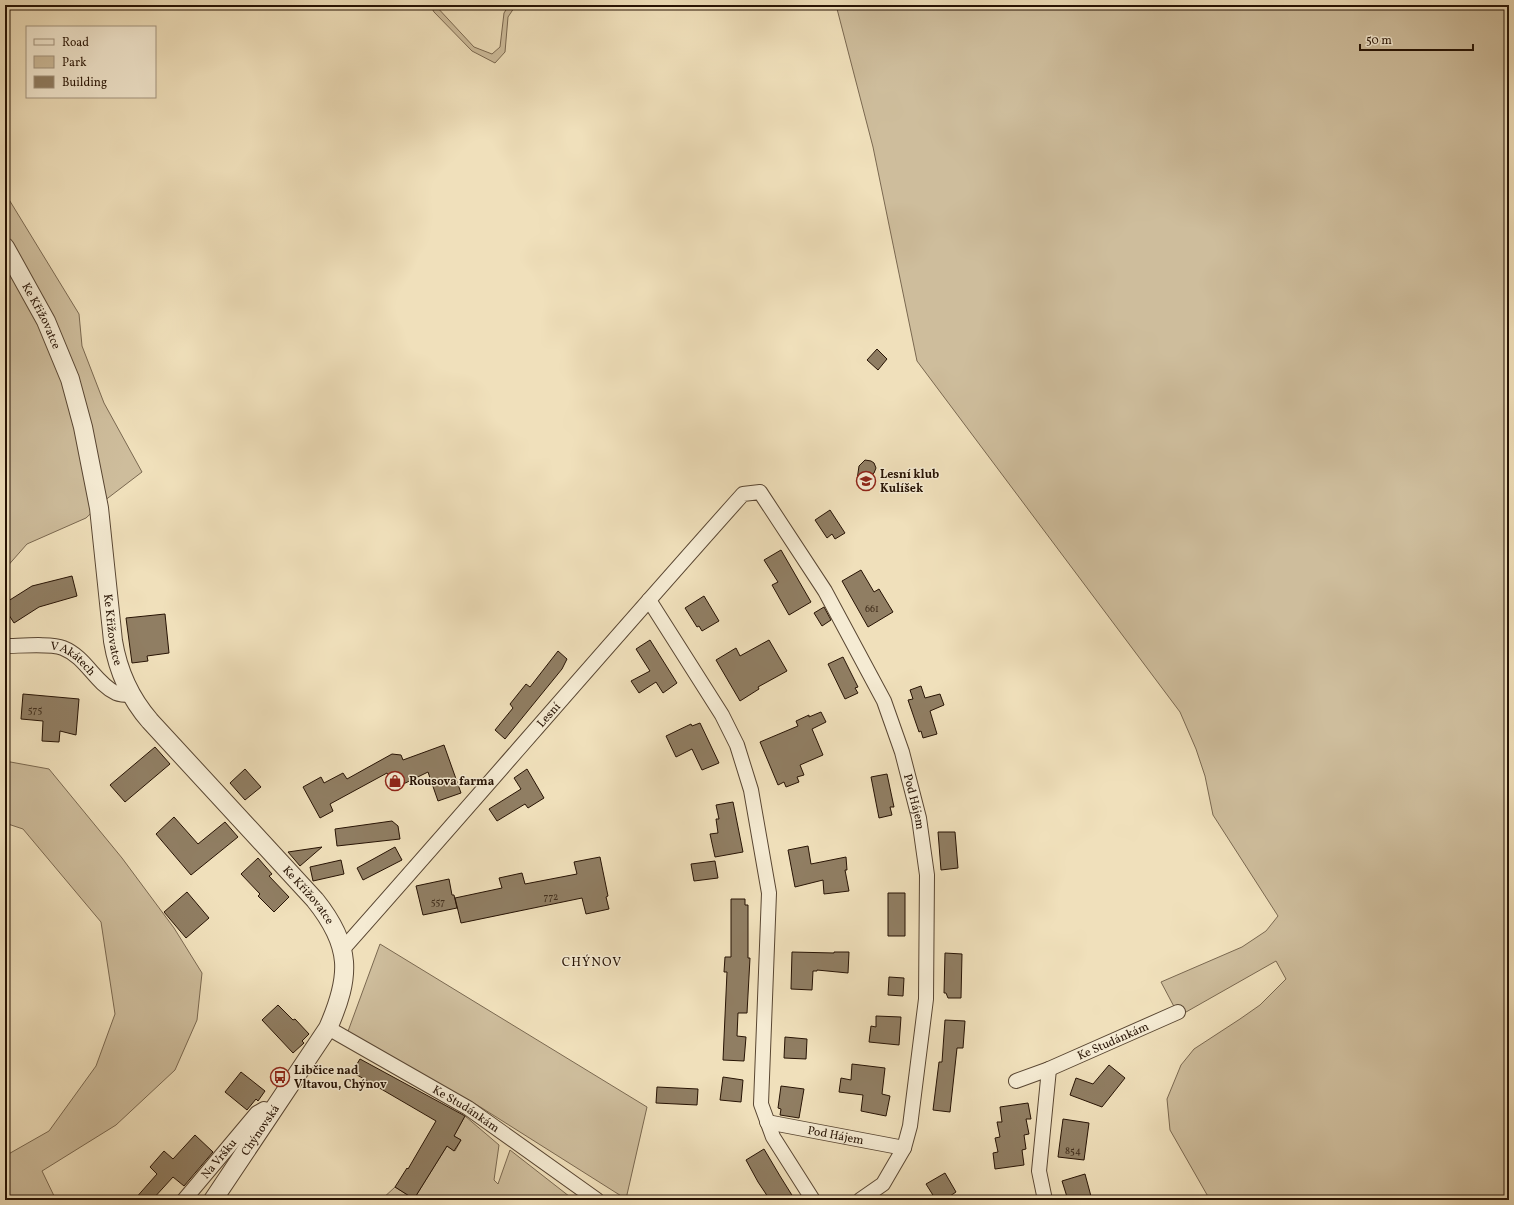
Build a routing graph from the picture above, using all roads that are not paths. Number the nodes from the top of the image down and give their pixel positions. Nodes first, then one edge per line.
1 (5, 247) edge
2 (760, 492) joint
3 (649, 600) junction
4 (5, 646) edge
5 (132, 695) junction
6 (342, 950) junction
7 (1178, 1012) dead end
8 (328, 1028) junction
9 (1049, 1069) junction
10 (1016, 1081) dead end
11 (273, 1111) junction
12 (767, 1122) junction
13 (904, 1148) junction
14 (184, 1200) edge
15 (213, 1200) edge
16 (597, 1200) edge
17 (813, 1200) edge
18 (860, 1200) edge
19 (1045, 1200) edge

1 - 5 street, Ke Křižovatce
2 - 3 street, Lesní
2 - 13 street, Pod Hájem
3 - 6 street, Lesní
3 - 12 street
4 - 5 street, V Akátech
5 - 6 street, Ke Křižovatce
6 - 8 street, Chýnovská
7 - 9 street, Ke Studánkám
8 - 11 street, Chýnovská
8 - 16 street, Ke Studánkám
9 - 10 street, Ke Studánkám
9 - 19 street
11 - 14 street, Na Vršku
11 - 15 street, Chýnovská
12 - 13 street, Pod Hájem
12 - 17 street
13 - 18 street, Pod Hájem

